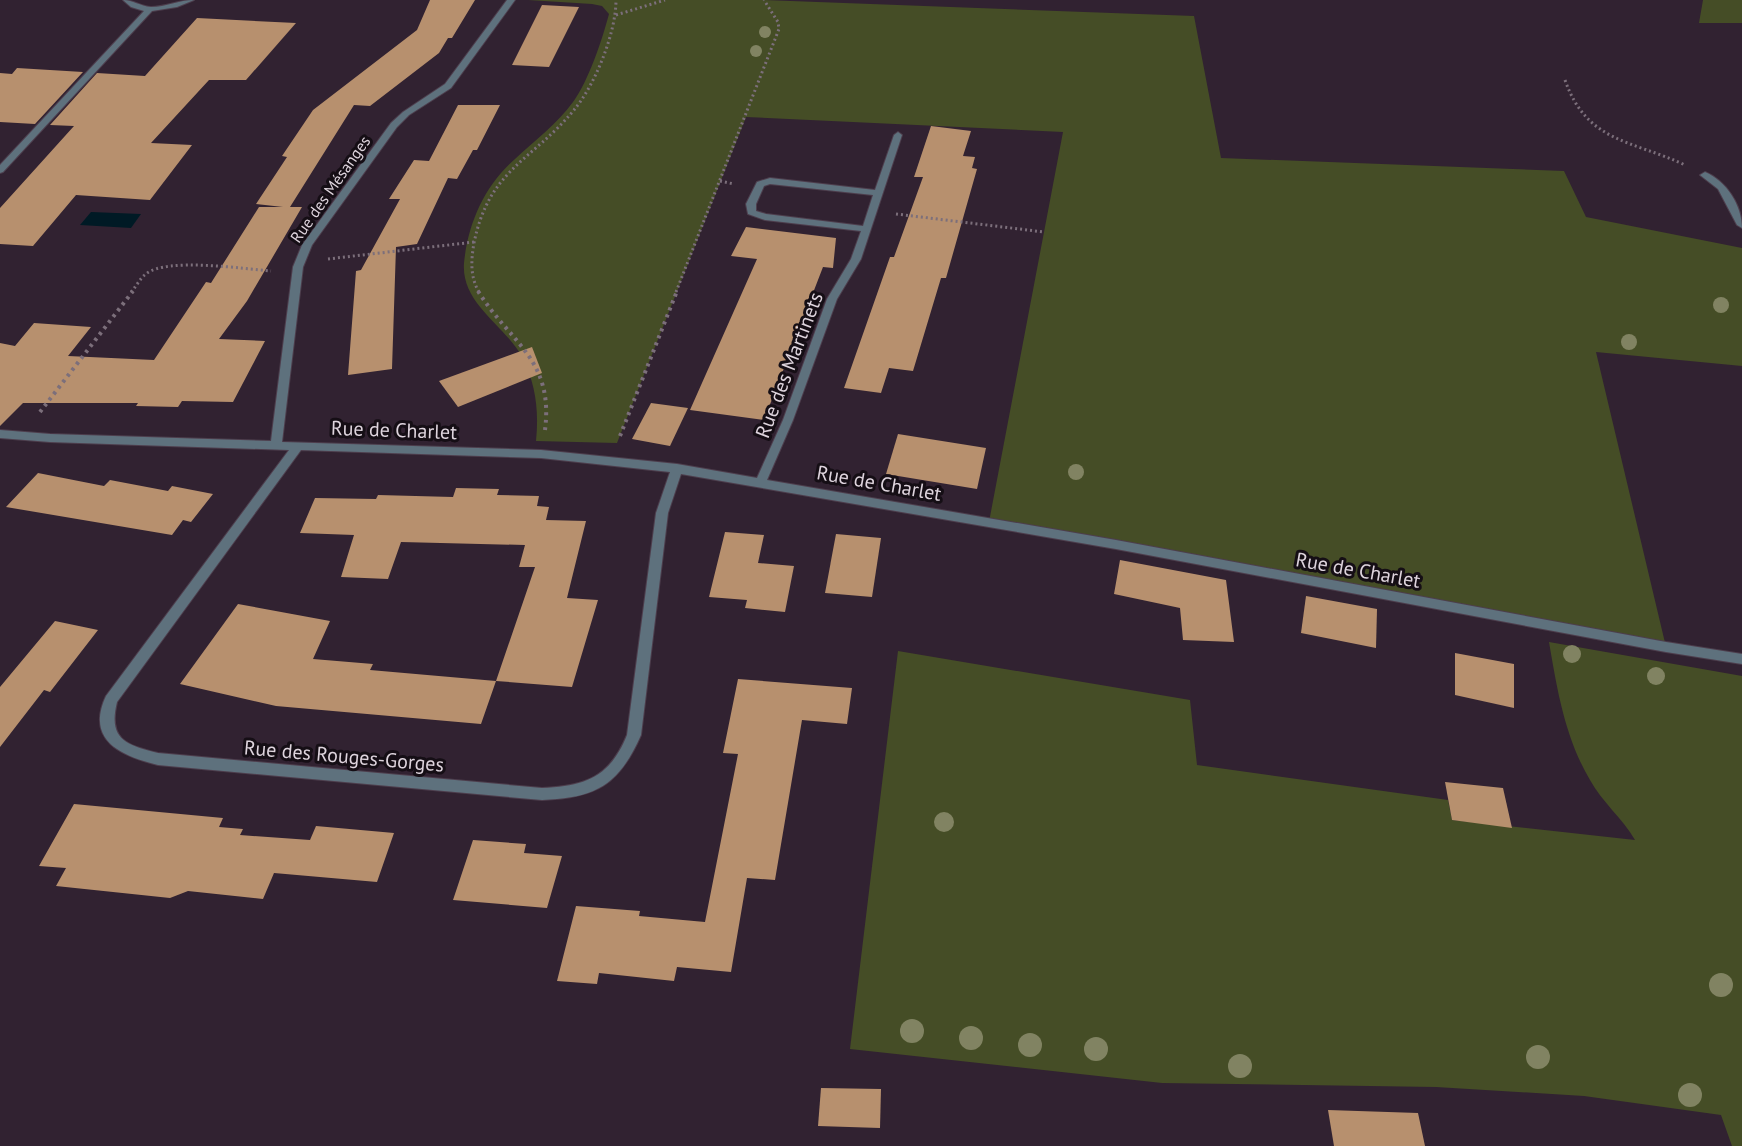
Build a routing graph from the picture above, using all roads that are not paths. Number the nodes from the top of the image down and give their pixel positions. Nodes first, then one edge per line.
1 (127, 0) edge
2 (190, 0) edge
3 (512, 0) edge
4 (150, 9) junction
5 (898, 135) dead end
6 (0, 170) edge
7 (1705, 175) road end
8 (878, 193) junction
9 (1742, 225) edge
10 (866, 229) junction
11 (0, 434) edge
12 (276, 446) junction
13 (298, 446) junction
14 (677, 468) junction
15 (760, 483) junction
16 (1742, 659) edge

1 - 4 street
2 - 4 street
3 - 12 street, Rue des Mésanges
4 - 6 street
5 - 8 street, Rue des Martinets
7 - 9 street
8 - 10 street, Rue des Martinets
8 - 10 street
10 - 15 street, Rue des Martinets
11 - 12 street, Rue de Charlet
12 - 13 street, Rue de Charlet
13 - 14 street, Rue de Charlet
13 - 14 street, Rue des Rouges-Gorges
14 - 15 street, Rue de Charlet
15 - 16 street, Rue de Charlet

